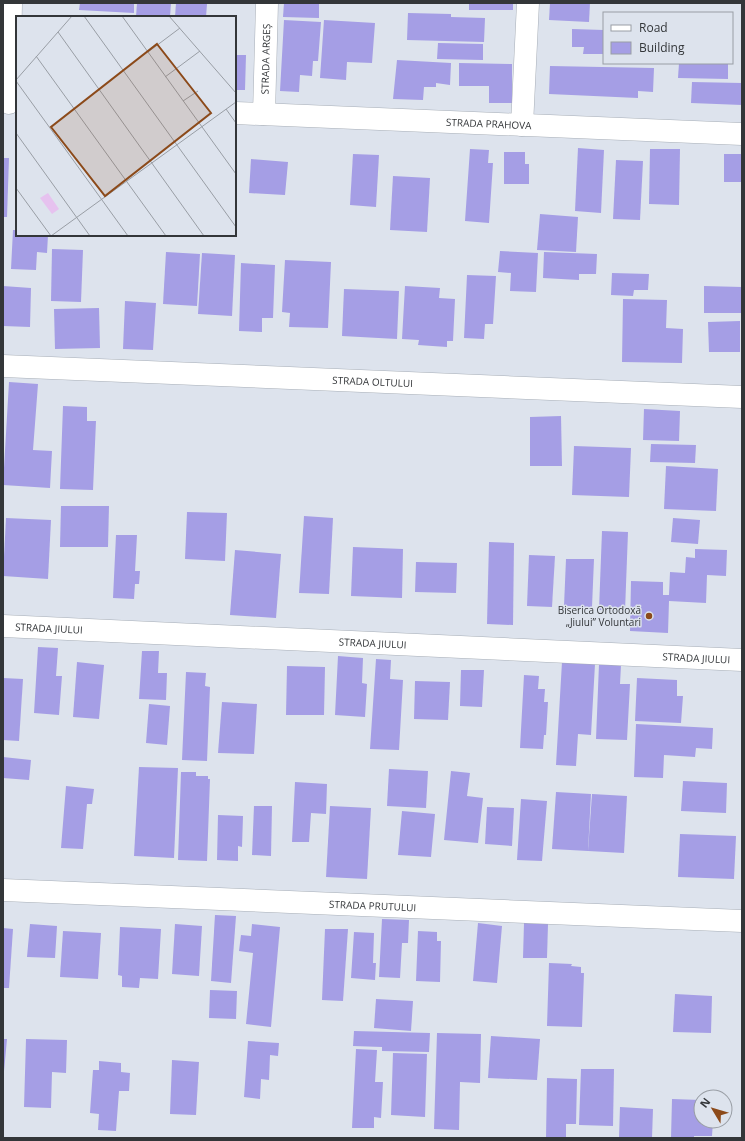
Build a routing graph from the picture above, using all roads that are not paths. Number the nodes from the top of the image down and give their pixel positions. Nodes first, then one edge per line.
1 (11, 3) edge
2 (267, 3) edge
3 (528, 3) edge
4 (10, 103) edge
5 (236, 113) edge
6 (264, 114) junction
7 (522, 125) junction
8 (742, 134) edge
9 (3, 366) edge
10 (742, 397) edge
11 (3, 626) edge
12 (742, 660) edge
13 (3, 890) edge
14 (742, 921) edge

1 - 4 street
2 - 6 street, STRADA ARGEȘ
3 - 7 street
5 - 6 street, STRADA PRAHOVA
6 - 7 street, STRADA PRAHOVA
7 - 8 street, STRADA PRAHOVA
9 - 10 street, STRADA OLTULUI
11 - 12 street, STRADA JIULUI
13 - 14 street, STRADA PRUTULUI

